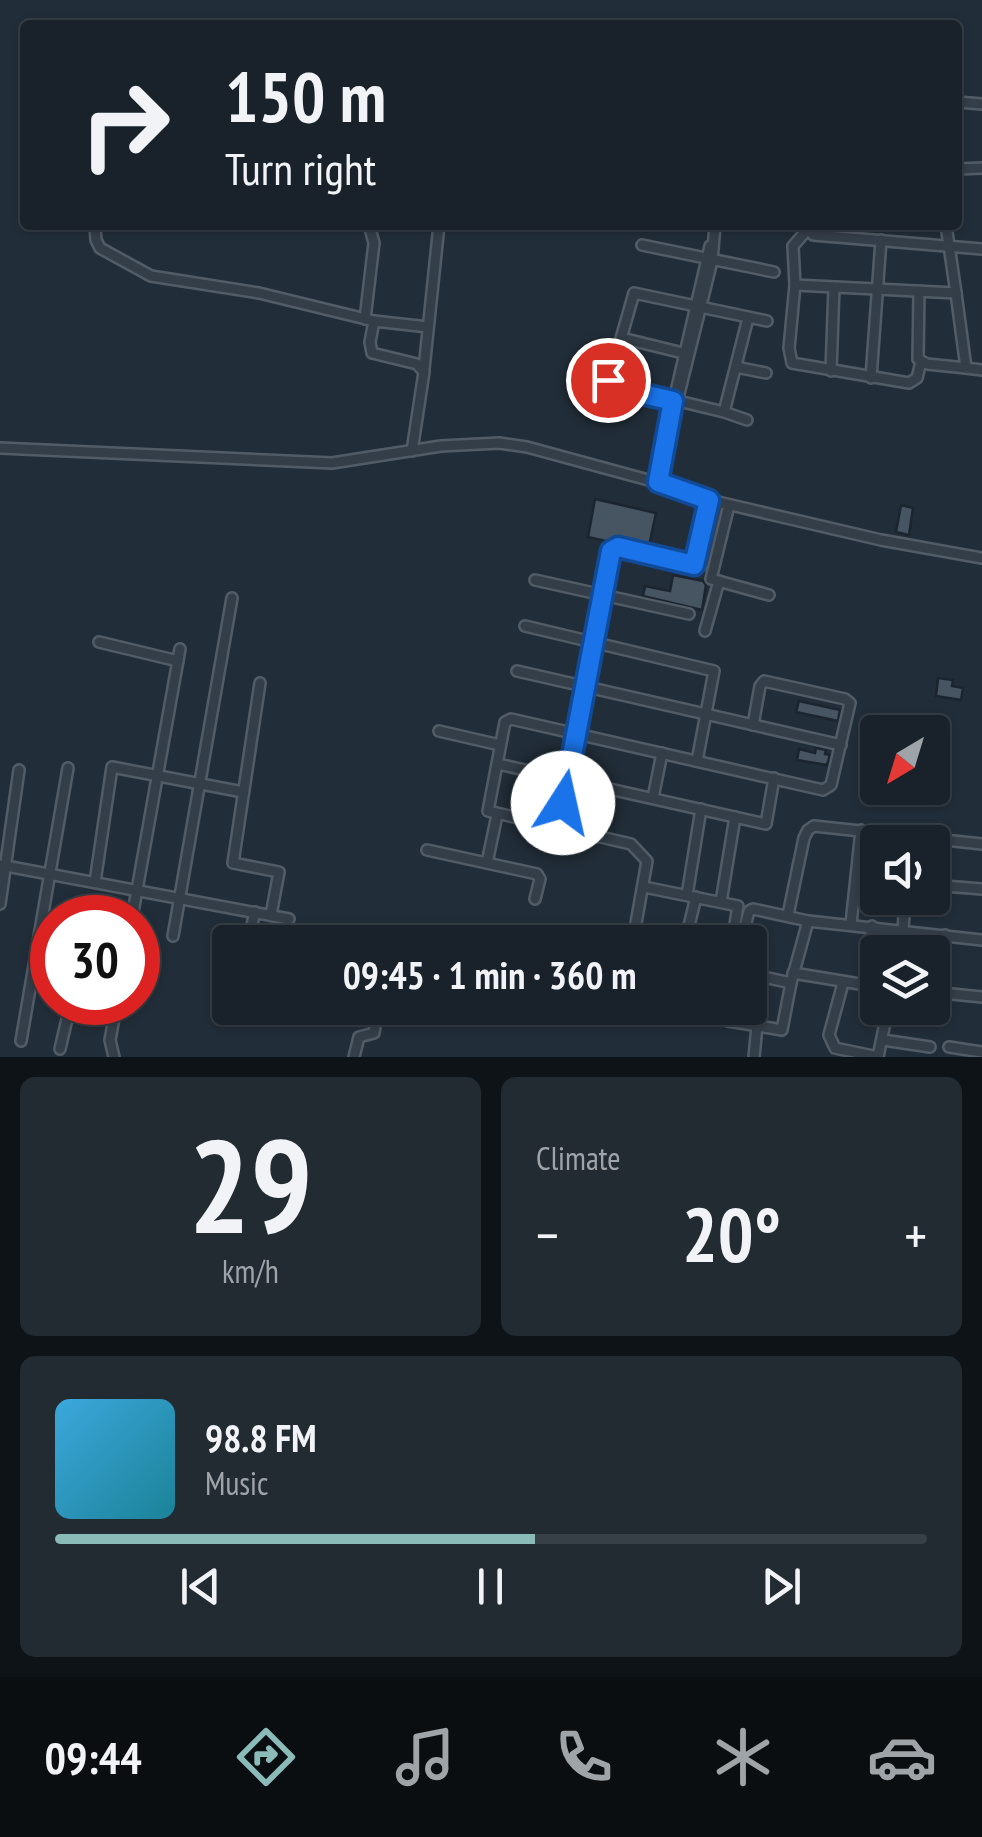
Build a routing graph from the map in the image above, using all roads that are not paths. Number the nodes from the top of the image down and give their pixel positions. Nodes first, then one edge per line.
1 (95, 230) edge
2 (370, 230) edge
3 (438, 230) edge
4 (714, 230) edge
5 (804, 230) edge
6 (808, 230) edge
7 (947, 230) edge
8 (881, 240) junction
9 (642, 245) dead end
10 (951, 245) junction
11 (982, 249) edge
12 (709, 260) junction
13 (774, 272) dead end
14 (795, 285) junction
15 (834, 287) junction
16 (876, 290) junction
17 (918, 291) junction
18 (956, 293) junction
19 (698, 306) junction
20 (748, 318) junction
21 (369, 320) junction
22 (767, 321) dead end
23 (428, 328) junction
24 (622, 338) junction
25 (686, 353) junction
26 (921, 362) junction
27 (736, 367) junction
28 (966, 368) junction
29 (982, 370) edge
30 (831, 371) junction
31 (424, 372) junction
32 (766, 373) dead end
33 (871, 378) junction
34 (676, 401) junction
35 (724, 412) junction
36 (747, 420) dead end
37 (0, 448) edge
38 (412, 451) junction
39 (658, 482) junction
40 (719, 502) junction
41 (982, 558) edge
42 (535, 580) dead end
43 (719, 581) junction
44 (603, 594) junction
45 (769, 594) dead end
46 (232, 598) dead end
47 (689, 614) dead end
48 (525, 626) dead end
49 (705, 632) dead end
50 (98, 642) dead end
51 (594, 642) junction
52 (180, 649) dead end
53 (178, 661) junction
54 (517, 671) dead end
55 (260, 684) dead end
56 (587, 687) junction
57 (257, 701) junction
58 (271, 703) dead end
59 (707, 714) junction
60 (754, 725) junction
61 (439, 731) dead end
62 (576, 733) junction
63 (500, 744) junction
64 (841, 745) junction
65 (662, 753) junction
66 (697, 761) junction
67 (498, 764) junction
68 (68, 768) dead end
69 (19, 770) dead end
70 (158, 776) junction
71 (774, 778) junction
72 (568, 779) junction
73 (201, 784) junction
74 (243, 792) junction
75 (653, 798) junction
76 (701, 809) junction
77 (498, 815) junction
78 (735, 817) junction
79 (558, 828) junction
80 (860, 830) edge
81 (950, 842) edge
82 (982, 844) edge
83 (860, 847) edge
84 (427, 850) dead end
85 (487, 863) junction
86 (3, 866) edge
87 (52, 874) junction
88 (96, 882) junction
89 (950, 886) edge
90 (644, 887) junction
91 (982, 889) edge
92 (137, 890) junction
93 (48, 895) edge
94 (136, 895) edge
95 (691, 896) junction
96 (179, 898) junction
97 (534, 899) dead end
98 (721, 902) junction
99 (0, 904) edge
100 (255, 912) junction
101 (271, 915) junction
102 (788, 915) junction
103 (903, 915) edge
104 (290, 919) dead end
105 (808, 921) junction
106 (851, 924) junction
107 (252, 925) edge
108 (637, 925) edge
109 (687, 925) edge
110 (736, 925) edge
111 (745, 925) edge
112 (872, 926) junction
113 (902, 931) junction
114 (871, 935) edge
115 (946, 935) edge
116 (173, 936) dead end
117 (950, 936) edge
118 (982, 940) edge
119 (767, 976) edge
120 (792, 978) junction
121 (843, 983) junction
122 (860, 984) edge
123 (30, 993) edge
124 (950, 993) edge
125 (982, 997) edge
126 (66, 1025) edge
127 (113, 1025) edge
128 (375, 1025) edge
129 (752, 1025) edge
130 (885, 1025) edge
131 (758, 1026) junction
132 (883, 1040) junction
133 (21, 1041) dead end
134 (930, 1046) dead end
135 (948, 1047) dead end
136 (60, 1049) dead end
137 (982, 1052) edge
138 (114, 1057) edge
139 (354, 1057) edge
140 (754, 1057) edge
141 (878, 1057) edge

1 - 21 street
2 - 21 street
3 - 23 street
4 - 12 street
5 - 14 street
6 - 8 street
7 - 10 street
8 - 10 street
8 - 16 street
9 - 12 street
10 - 11 street
10 - 18 street
12 - 13 street
12 - 19 street
14 - 15 street
14 - 30 street
15 - 16 street
15 - 30 street
16 - 17 street
16 - 33 street
17 - 18 street
17 - 26 street
18 - 28 street
19 - 20 street
19 - 24 street
19 - 25 street
20 - 22 street
20 - 27 street
21 - 23 street
21 - 31 street
23 - 31 street
24 - 25 street
24 - 34 street
25 - 34 street
26 - 28 street
26 - 33 street
27 - 32 street
27 - 35 street
28 - 29 street
30 - 33 street
31 - 38 street
34 - 35 street
34 - 39 street
35 - 36 street
37 - 38 street
38 - 39 street
39 - 40 street
40 - 41 street
40 - 43 street
40 - 44 street
42 - 44 street
43 - 45 street
43 - 49 street
44 - 47 street
44 - 51 street
46 - 73 street
48 - 51 street
50 - 53 street
51 - 56 street
51 - 59 street
52 - 53 street
53 - 70 street
54 - 56 street
55 - 57 street
56 - 59 street
56 - 62 street
57 - 58 street
57 - 74 street
59 - 60 street
59 - 66 street
60 - 64 street
60 - 64 street
61 - 63 street
62 - 63 street
62 - 65 street
62 - 72 street
63 - 67 street
64 - 71 street
65 - 66 street
65 - 75 street
66 - 71 street
67 - 72 street
67 - 77 street
68 - 87 street
69 - 86 street
70 - 73 street
70 - 88 street
70 - 92 street
71 - 78 street
72 - 75 street
72 - 79 street
73 - 74 street
73 - 96 street
74 - 101 street
75 - 76 street
76 - 78 street
76 - 95 street
77 - 79 street
77 - 85 street
78 - 98 street
79 - 90 street
80 - 102 street
81 - 82 street
83 - 106 street
84 - 85 street
85 - 97 street
86 - 87 street
86 - 99 street
87 - 88 street
87 - 93 street
88 - 92 street
89 - 91 street
90 - 95 street
90 - 108 street
92 - 94 street
92 - 96 street
95 - 98 street
95 - 109 street
96 - 100 street
96 - 116 street
98 - 110 street
100 - 101 street
100 - 107 street
101 - 104 street
102 - 105 street
102 - 111 street
103 - 113 street
105 - 106 street
105 - 120 street
106 - 112 street
112 - 113 street
112 - 114 street
113 - 115 street
117 - 118 street
119 - 120 street
120 - 121 street
120 - 131 street
121 - 122 street
121 - 141 street
123 - 133 street
124 - 125 street
126 - 136 street
127 - 138 street
128 - 139 street
129 - 131 street
130 - 132 street
131 - 140 street
132 - 134 street
132 - 141 street
135 - 137 street

